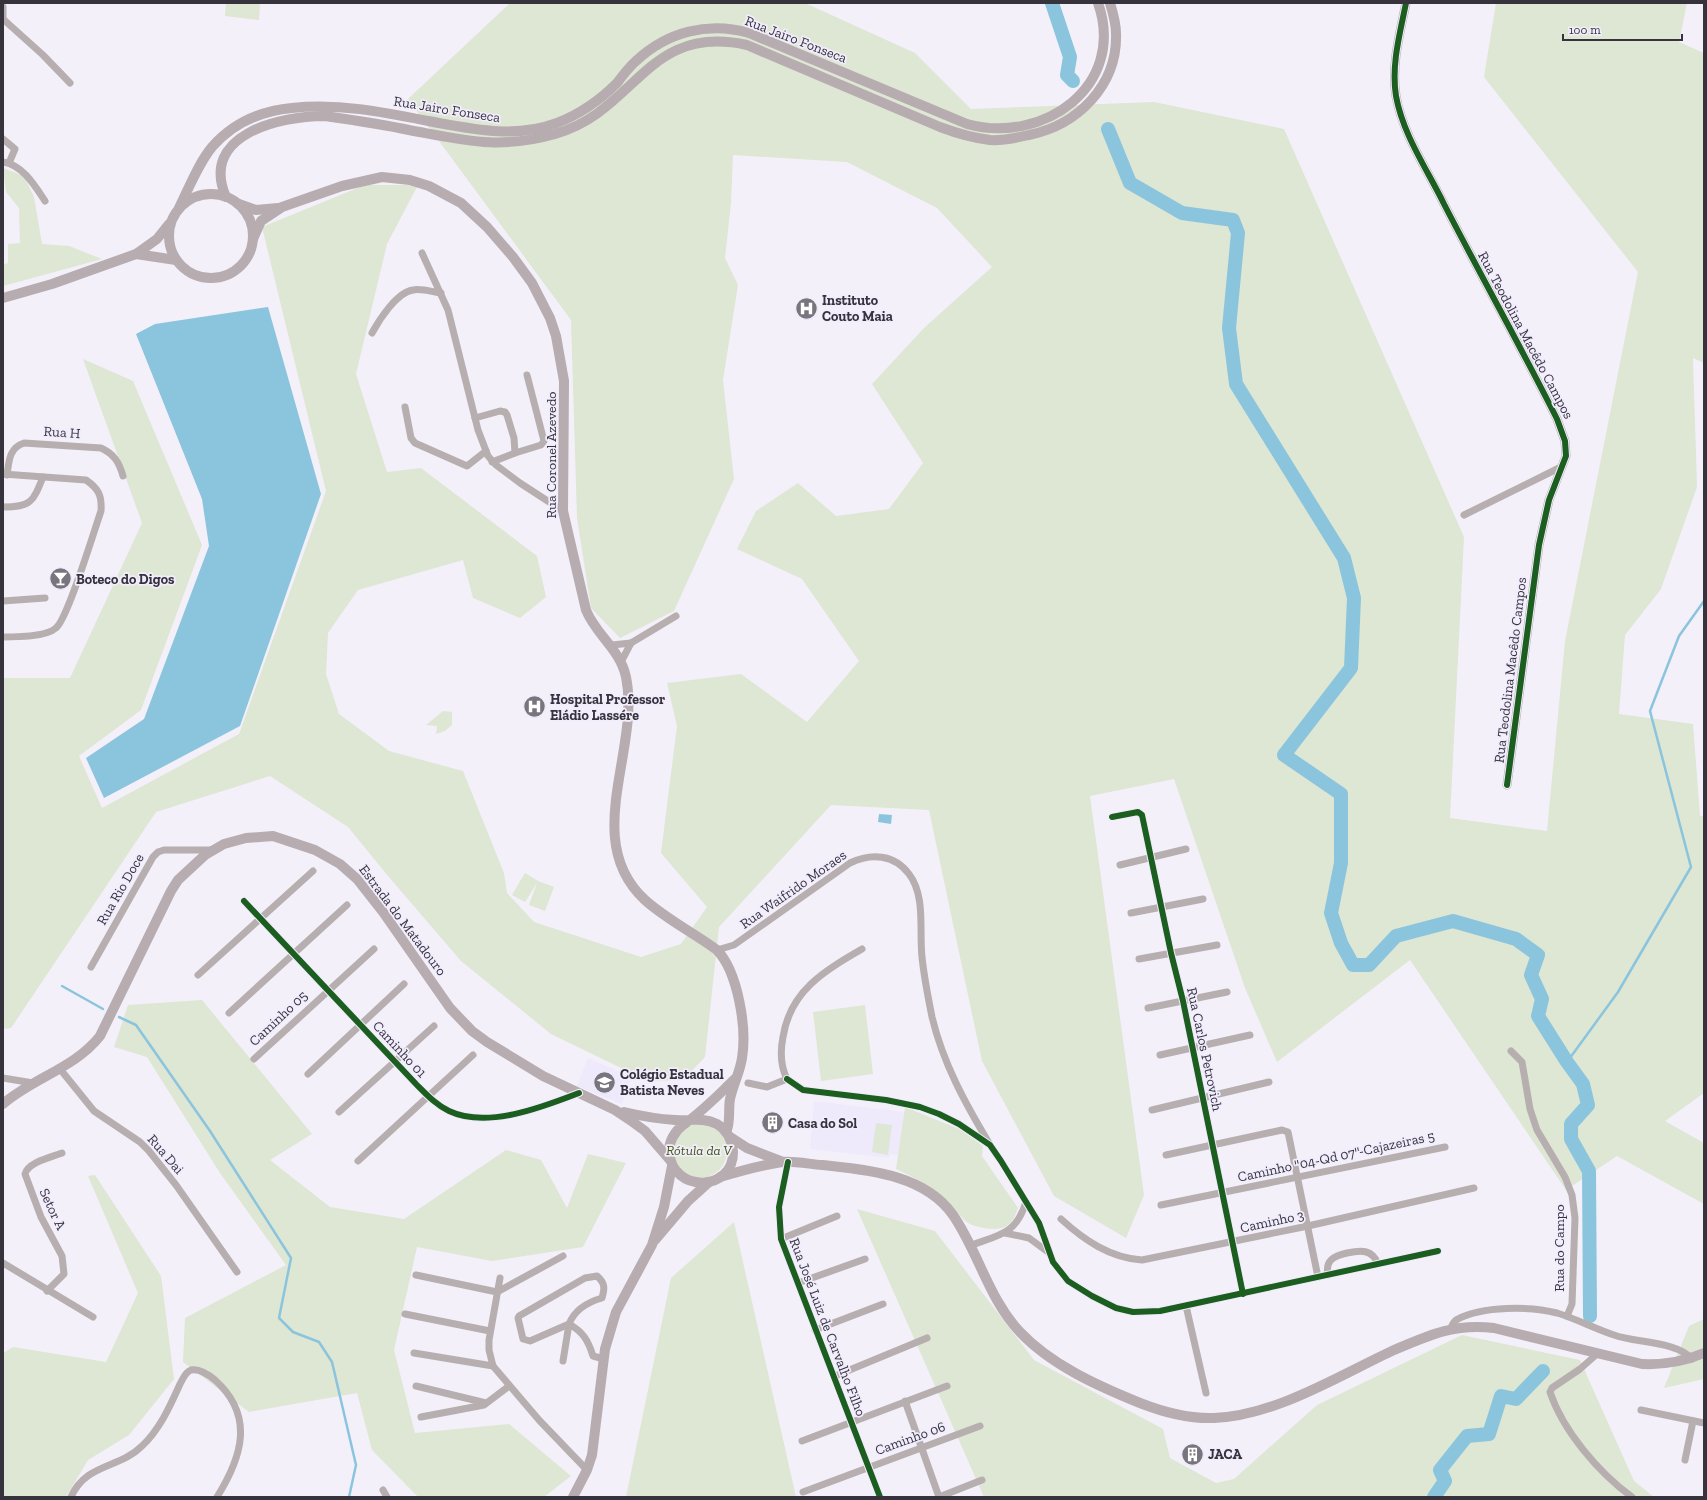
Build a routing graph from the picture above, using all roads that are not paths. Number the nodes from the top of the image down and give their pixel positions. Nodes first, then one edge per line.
1 (1098, 3) edge
2 (1110, 3) edge
3 (1406, 3) edge
4 (3, 7) edge
5 (3, 19) edge
6 (70, 83) dead end
7 (3, 139) edge
8 (6, 163) edge
9 (226, 197) junction
10 (45, 201) dead end
11 (238, 204) junction
12 (282, 207) junction
13 (179, 208) junction
14 (172, 218) junction
15 (253, 239) junction
16 (422, 253) dead end
17 (136, 254) junction
18 (176, 260) junction
19 (441, 293) junction
20 (3, 298) edge
21 (372, 333) dead end
22 (527, 375) dead end
23 (405, 407) dead end
24 (476, 418) junction
25 (486, 451) junction
26 (515, 453) junction
27 (492, 462) junction
28 (1564, 466) junction
29 (5, 474) edge
30 (123, 476) dead end
31 (43, 477) junction
32 (3, 507) edge
33 (563, 511) junction
34 (1464, 515) dead end
35 (45, 598) dead end
36 (3, 601) edge
37 (676, 616) dead end
38 (3, 637) edge
39 (631, 643) junction
40 (612, 645) junction
41 (621, 662) junction
42 (1507, 785) dead end
43 (1112, 817) dead end
44 (212, 850) junction
45 (1186, 850) dead end
46 (1150, 857) junction
47 (1120, 865) dead end
48 (313, 871) dead end
49 (1203, 898) dead end
50 (244, 901) dead end
51 (347, 905) dead end
52 (1161, 906) junction
53 (1131, 913) dead end
54 (261, 920) junction
55 (734, 945) junction
56 (1216, 945) dead end
57 (374, 949) dead end
58 (862, 949) dead end
59 (717, 950) junction
60 (1171, 953) junction
61 (293, 954) junction
62 (725, 958) junction
63 (1139, 959) dead end
64 (91, 967) dead end
65 (198, 975) dead end
66 (404, 984) dead end
67 (328, 990) junction
68 (1227, 992) dead end
69 (1183, 1001) junction
70 (1148, 1008) dead end
71 (229, 1013) dead end
72 (361, 1025) junction
73 (434, 1026) dead end
74 (1250, 1035) dead end
75 (1192, 1049) junction
76 (1511, 1051) dead end
77 (473, 1055) dead end
78 (1160, 1055) dead end
79 (254, 1059) dead end
80 (394, 1061) junction
81 (60, 1069) junction
82 (308, 1074) dead end
83 (3, 1078) edge
84 (735, 1078) junction
85 (787, 1080) junction
86 (1269, 1082) dead end
87 (34, 1083) junction
88 (748, 1083) dead end
89 (579, 1093) junction
90 (428, 1096) junction
91 (1202, 1097) junction
92 (3, 1104) edge
93 (615, 1110) junction
94 (1152, 1110) dead end
95 (339, 1112) dead end
96 (692, 1120) junction
97 (728, 1135) junction
98 (990, 1145) junction
99 (1212, 1146) junction
100 (1445, 1147) dead end
101 (62, 1153) dead end
102 (1166, 1155) dead end
103 (358, 1161) dead end
104 (786, 1162) junction
105 (671, 1163) junction
106 (720, 1177) junction
107 (1298, 1177) junction
108 (709, 1182) junction
109 (1474, 1188) dead end
110 (1223, 1192) junction
111 (1026, 1202) junction
112 (1162, 1205) dead end
113 (837, 1216) dead end
114 (1061, 1219) dead end
115 (1308, 1226) junction
116 (1005, 1232) junction
117 (781, 1239) junction
118 (1233, 1242) junction
119 (652, 1245) junction
120 (969, 1246) junction
121 (1438, 1251) dead end
122 (1048, 1252) junction
123 (563, 1256) dead end
124 (866, 1259) dead end
125 (3, 1263) edge
126 (1378, 1264) junction
127 (237, 1272) dead end
128 (416, 1275) dead end
129 (1328, 1275) junction
130 (1318, 1277) junction
131 (500, 1278) dead end
132 (798, 1283) junction
133 (47, 1291) junction
134 (497, 1292) junction
135 (1243, 1294) junction
136 (883, 1304) dead end
137 (1186, 1306) junction
138 (405, 1314) dead end
139 (1567, 1316) junction
140 (93, 1317) dead end
141 (569, 1324) junction
142 (1451, 1328) junction
143 (815, 1330) junction
144 (490, 1331) junction
145 (927, 1338) dead end
146 (414, 1353) dead end
147 (1704, 1353) edge
148 (1597, 1354) junction
149 (604, 1359) junction
150 (1692, 1359) junction
151 (563, 1361) dead end
152 (493, 1366) junction
153 (835, 1376) junction
154 (416, 1386) dead end
155 (509, 1386) junction
156 (947, 1386) dead end
157 (1206, 1393) dead end
158 (905, 1401) junction
159 (486, 1403) junction
160 (1641, 1410) dead end
161 (422, 1416) dead end
162 (1693, 1421) junction
163 (852, 1422) junction
164 (1704, 1423) edge
165 (980, 1426) dead end
166 (802, 1441) dead end
167 (921, 1448) junction
168 (1685, 1460) dead end
169 (869, 1467) junction
170 (587, 1470) junction
171 (982, 1480) dead end
172 (383, 1490) dead end
173 (803, 1492) dead end
174 (71, 1497) edge
175 (217, 1497) edge
176 (387, 1497) edge
177 (572, 1497) edge
178 (880, 1497) edge
179 (939, 1497) edge
180 (1632, 1497) edge

1 - 13 main road, Rua Jairo Fonseca
2 - 9 main road, Rua Jairo Fonseca
3 - 28 street, Rua Teodolina Macêdo Campos
4 - 5 street
5 - 6 street
7 - 8 street
8 - 10 street
9 - 11 main road
9 - 13 main road
11 - 12 main road
11 - 15 main road
12 - 15 main road
12 - 33 main road, Rua Coronel Azevedo
13 - 14 main road
14 - 17 main road
14 - 18 main road
15 - 18 main road
16 - 19 street
17 - 18 main road
17 - 20 main road
19 - 21 street
19 - 24 street
22 - 26 street
23 - 25 street
24 - 25 street
24 - 26 street
25 - 27 street
26 - 27 street
27 - 33 street
28 - 34 street
28 - 42 street, Rua Teodolina Macêdo Campos
29 - 30 street, Rua H
29 - 31 street
31 - 32 street
31 - 38 street
33 - 40 main road, Rua Coronel Azevedo
35 - 36 street
37 - 39 street
39 - 40 street
39 - 41 street
40 - 41 main road, Rua Coronel Azevedo
41 - 59 main road, Rua Coronel Azevedo
43 - 46 street, Rua Carlos Petrovich
44 - 64 street, Rua Rio Doce
44 - 81 main road, Estrada do Matadouro
44 - 89 main road, Estrada do Matadouro
45 - 46 street
46 - 47 street
46 - 52 street, Rua Carlos Petrovich
48 - 54 street
49 - 52 street
50 - 54 street, Caminho 01
51 - 61 street
52 - 53 street
52 - 60 street, Rua Carlos Petrovich
54 - 61 street, Caminho 01
54 - 65 street
55 - 59 street, Rua Waifrido Moraes
55 - 62 street, Rua Waifrido Moraes
55 - 98 street, Rua Waifrido Moraes
56 - 60 street
57 - 67 street, Caminho 05
58 - 85 street
59 - 62 main road, Rua Coronel Azevedo
60 - 63 street
60 - 69 street, Rua Carlos Petrovich
61 - 67 street, Caminho 01
61 - 71 street
62 - 84 main road, Rua Coronel Azevedo
66 - 72 street
67 - 72 street, Caminho 01
67 - 79 street, Caminho 05
68 - 69 street
69 - 70 street
69 - 75 street, Rua Carlos Petrovich
72 - 80 street, Caminho 01
72 - 82 street
73 - 80 street
74 - 75 street
75 - 78 street
75 - 91 street, Rua Carlos Petrovich
76 - 139 street, Rua do Campo
77 - 90 street
80 - 90 street, Caminho 01
80 - 95 street
81 - 87 main road, Estrada do Matadouro
81 - 127 street, Rua Dai
83 - 87 street
84 - 96 main road, Rua Coronel Azevedo
84 - 97 main road, Rua Coronel Azevedo
85 - 88 street
85 - 98 street
86 - 91 street
87 - 92 main road, Estrada do Matadouro
89 - 90 street, Caminho 01
89 - 93 main road, Estrada do Matadouro
90 - 103 street
91 - 94 street
91 - 99 street, Rua Carlos Petrovich
93 - 96 main road, Estrada do Matadouro
93 - 105 main road, Estrada do Matadouro
96 - 97 main road
96 - 105 main road
97 - 104 main road
97 - 106 main road
98 - 111 street, Rua Waifrido Moraes
99 - 102 street
99 - 107 street
99 - 110 street, Rua Carlos Petrovich
100 - 107 street, Caminho "04-Qd 07"-Cajazeiras 5
101 - 133 street, Setor A
104 - 106 main road
104 - 117 street, Rua José Luiz de Carvalho Filho
104 - 120 main road
105 - 108 main road
105 - 119 main road
106 - 108 main road
107 - 110 street, Caminho "04-Qd 07"-Cajazeiras 5
107 - 115 street
108 - 119 main road
109 - 115 street, Caminho 3
110 - 112 street, Caminho "04-Qd 07"-Cajazeiras 5
110 - 118 street, Rua Carlos Petrovich
111 - 116 street
111 - 122 street, Rua Waifrido Moraes
113 - 117 street
114 - 118 street, Caminho 3
115 - 118 street, Caminho 3
115 - 130 street
116 - 120 street
116 - 122 street
117 - 132 street, Rua José Luiz de Carvalho Filho
118 - 135 street, Rua Carlos Petrovich
119 - 149 main road
120 - 142 main road
121 - 126 street
122 - 137 street
123 - 134 street
124 - 132 street
125 - 133 street
126 - 129 street
126 - 129 street
128 - 134 street
129 - 130 street
130 - 135 street
131 - 134 street
132 - 143 street, Rua José Luiz de Carvalho Filho
133 - 140 street
134 - 144 street
135 - 137 street
136 - 143 street
137 - 157 street
138 - 144 street
139 - 142 street
139 - 150 street
141 - 141 street
141 - 149 street
141 - 151 street
142 - 148 main road
143 - 153 street, Rua José Luiz de Carvalho Filho
144 - 152 street
145 - 153 street
146 - 152 street
147 - 150 main road
148 - 150 main road
148 - 180 street
149 - 170 main road
152 - 155 street
153 - 163 street, Rua José Luiz de Carvalho Filho
154 - 159 street
155 - 159 street
155 - 170 street
156 - 158 street
158 - 163 street
158 - 167 street
159 - 161 street
160 - 162 street
162 - 164 street
162 - 168 street
163 - 166 street
163 - 169 street, Rua José Luiz de Carvalho Filho
165 - 167 street, Caminho 06
167 - 169 street, Caminho 06
167 - 179 street
169 - 173 street, Caminho 06
169 - 178 street, Rua José Luiz de Carvalho Filho
170 - 177 main road
171 - 179 street
172 - 176 street
174 - 175 street

